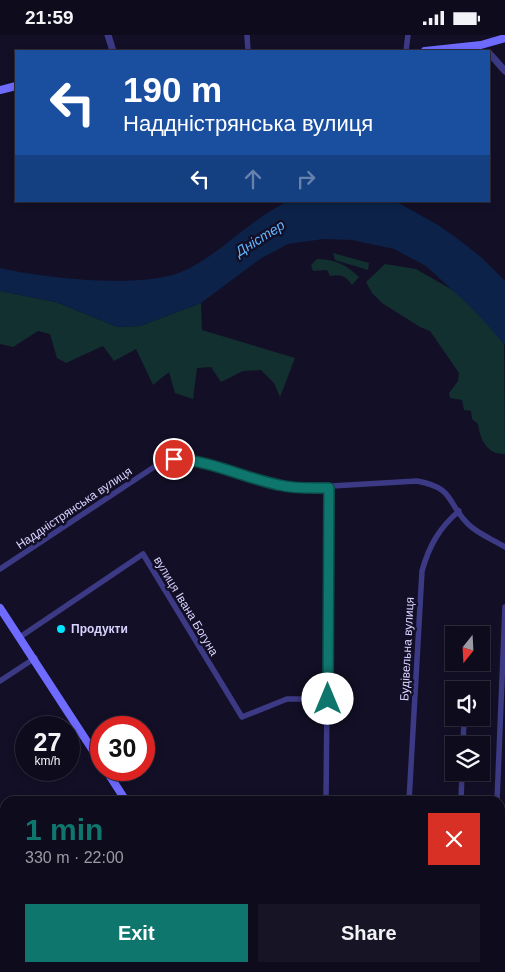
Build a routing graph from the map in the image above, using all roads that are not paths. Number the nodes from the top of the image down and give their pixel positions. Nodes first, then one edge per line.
1 (108, 35) edge
2 (247, 35) edge
3 (408, 35) edge
4 (505, 38) edge
5 (481, 45) junction
6 (113, 50) edge
7 (248, 50) edge
8 (406, 50) edge
9 (434, 50) edge
10 (486, 50) edge
11 (490, 54) edge
12 (505, 71) edge
13 (15, 86) edge
14 (0, 90) edge
15 (329, 488) junction
16 (459, 511) junction
17 (505, 547) edge
18 (0, 569) edge
19 (0, 607) edge
20 (505, 607) edge
21 (20, 637) junction
22 (35, 658) junction
23 (0, 681) edge
24 (328, 699) junction
25 (90, 746) edge
26 (113, 781) edge
27 (462, 781) edge
28 (123, 796) edge
29 (326, 796) edge
30 (409, 796) edge
31 (461, 796) edge
32 (497, 796) edge

1 - 6 street
2 - 7 street
3 - 8 street
4 - 5 main road
5 - 9 main road
5 - 10 street
11 - 12 street
13 - 14 main road
15 - 16 street, Наддністрянська вулиця
15 - 18 street, Наддністрянська вулиця
15 - 24 street
16 - 17 street
16 - 30 street, Будівельна вулиця
19 - 21 main road
20 - 32 street
21 - 22 main road
21 - 24 street, вулиця Івана Богуна
22 - 23 street
22 - 25 main road
24 - 29 street
26 - 28 main road
27 - 31 street

